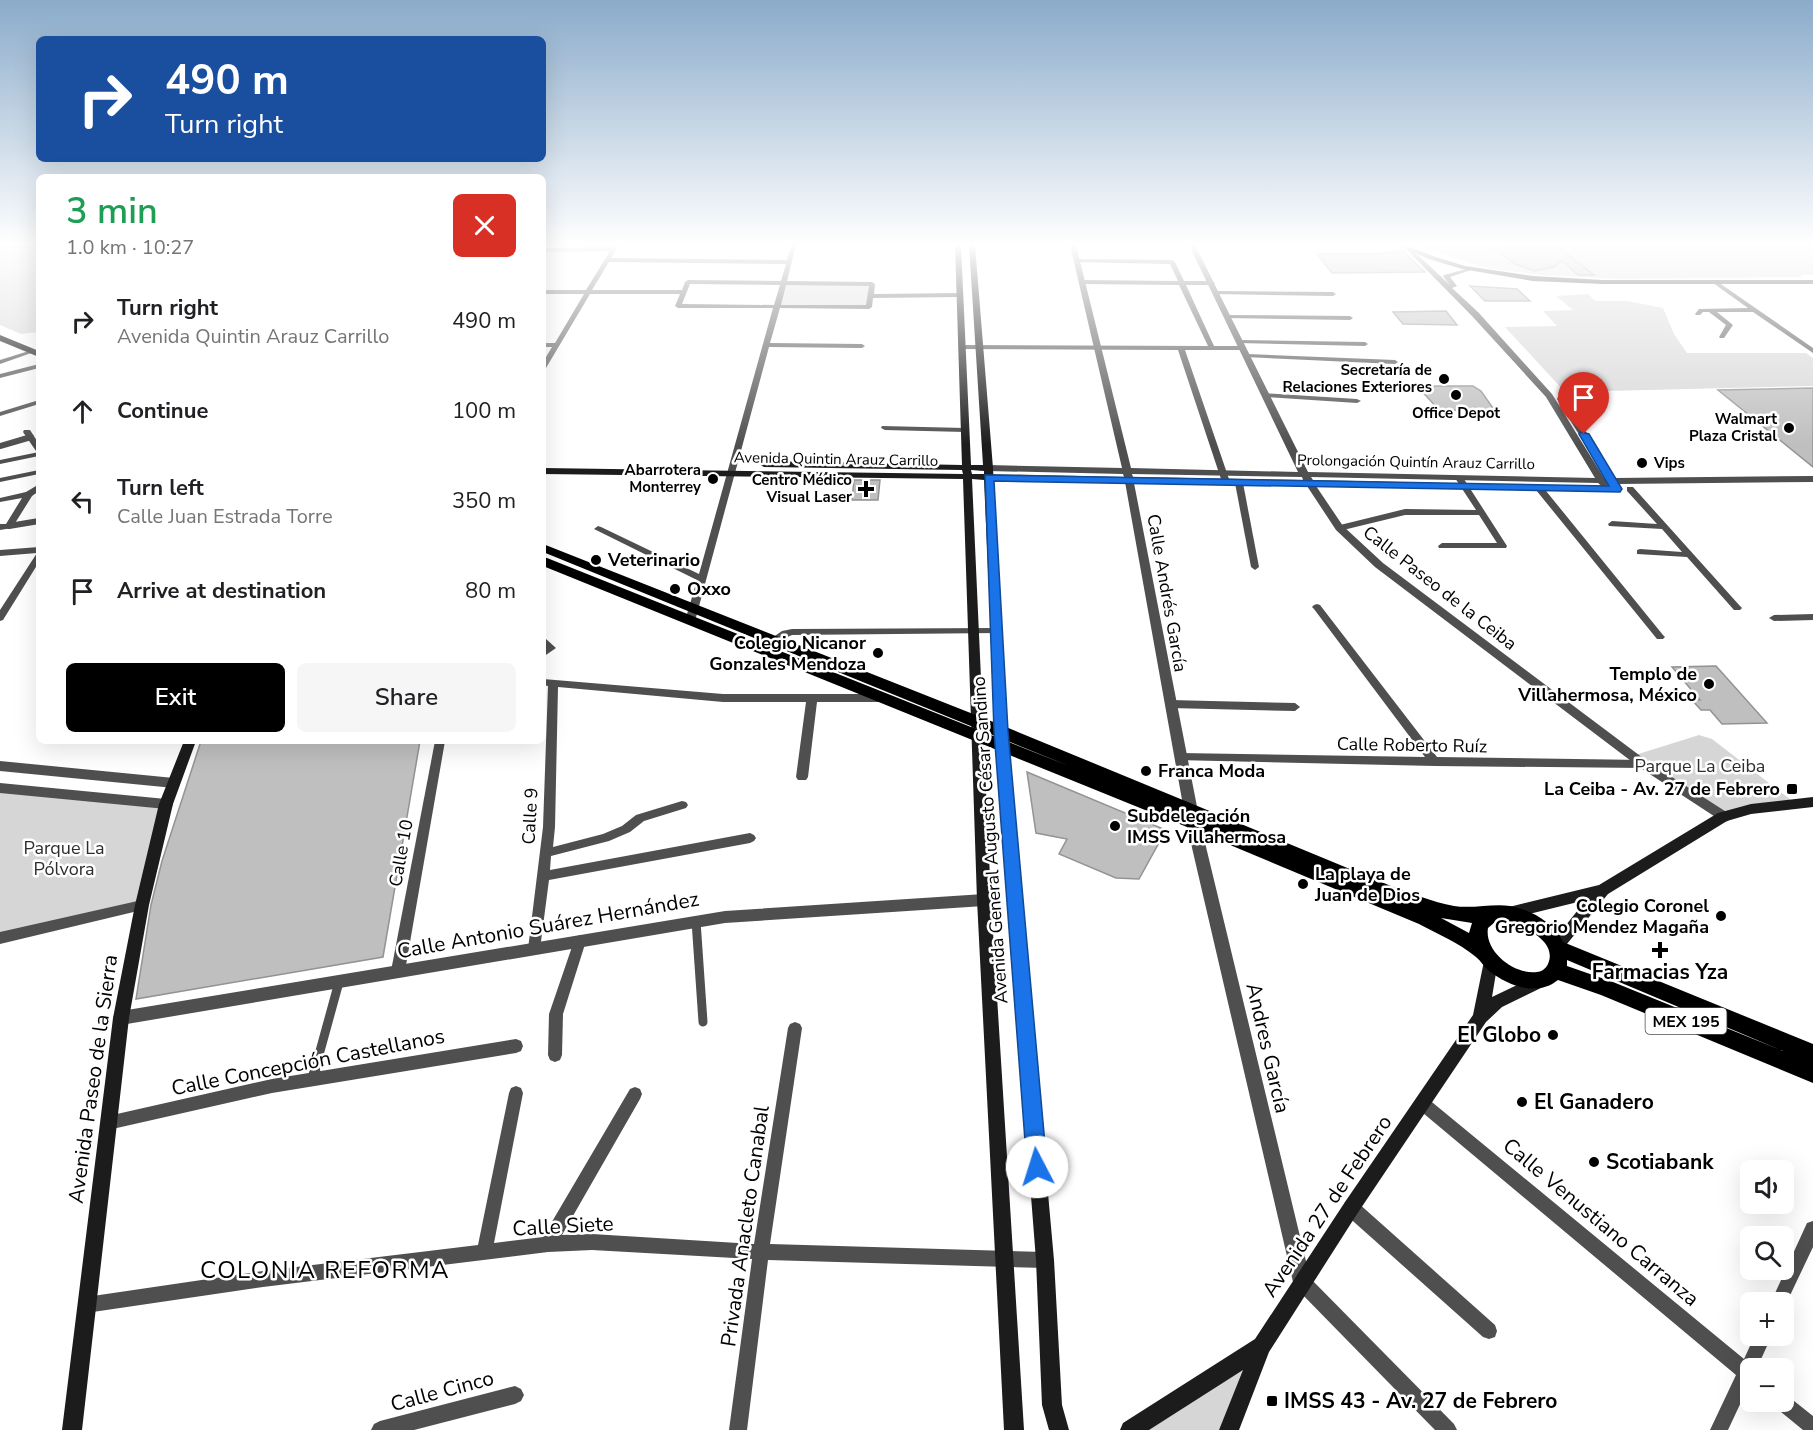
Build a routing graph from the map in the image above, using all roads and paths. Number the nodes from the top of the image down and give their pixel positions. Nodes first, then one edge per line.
1 (575, 312) edge
2 (775, 312) edge
3 (961, 312) edge
4 (976, 312) edge
5 (1089, 312) edge
6 (1195, 312) edge
7 (1225, 312) edge
8 (1476, 312) edge
9 (1477, 312) edge
10 (1714, 312) edge
11 (1756, 312) edge
12 (1227, 317) junction
13 (1350, 318) dead end
14 (0, 330) edge
15 (1722, 337) dead end
16 (0, 338) edge
17 (1365, 344) dead end
18 (546, 345) edge
19 (555, 345) junction
20 (767, 345) junction
21 (862, 346) dead end
22 (962, 348) junction
23 (978, 348) junction
24 (1098, 348) junction
25 (1181, 348) junction
26 (1212, 348) junction
27 (36, 349) edge
28 (1244, 349) junction
29 (36, 350) edge
30 (36, 350) edge
31 (1813, 351) edge
32 (0, 362) edge
33 (546, 362) edge
34 (1395, 362) dead end
35 (36, 367) edge
36 (0, 376) edge
37 (1265, 395) junction
38 (1357, 401) dead end
39 (36, 403) edge
40 (0, 414) edge
41 (885, 428) dead end
42 (965, 430) junction
43 (29, 434) joint
44 (36, 444) edge
45 (0, 446) edge
46 (36, 455) edge
47 (0, 462) edge
48 (546, 463) edge
49 (732, 468) junction
50 (546, 471) edge
51 (967, 472) junction
52 (36, 473) edge
53 (988, 473) junction
54 (1304, 474) junction
55 (1128, 475) junction
56 (1225, 478) junction
57 (1459, 478) junction
58 (1813, 479) edge
59 (0, 480) edge
60 (1705, 480) junction
61 (1239, 483) junction
62 (1309, 484) junction
63 (1609, 485) junction
64 (1465, 487) junction
65 (1539, 488) junction
66 (1714, 488) junction
67 (1813, 488) edge
68 (1630, 489) junction
69 (36, 490) edge
70 (29, 494) junction
71 (0, 500) edge
72 (1482, 513) junction
73 (36, 521) edge
74 (1612, 524) dead end
75 (4, 526) edge
76 (1664, 527) junction
77 (1339, 528) junction
78 (598, 529) dead end
79 (1442, 546) dead end
80 (36, 550) edge
81 (546, 550) edge
82 (1640, 552) dead end
83 (0, 553) edge
84 (1690, 555) junction
85 (36, 560) edge
86 (546, 562) edge
87 (1255, 567) dead end
88 (702, 579) junction
89 (1317, 607) dead end
90 (1737, 608) dead end
91 (692, 616) junction
92 (1813, 617) edge
93 (0, 618) edge
94 (1774, 618) dead end
95 (974, 631) junction
96 (996, 631) junction
97 (1660, 637) dead end
98 (774, 640) junction
99 (548, 683) edge
100 (812, 698) junction
101 (880, 698) junction
102 (1170, 704) junction
103 (1295, 707) dead end
104 (978, 730) junction
105 (1001, 739) junction
106 (189, 744) edge
107 (439, 744) edge
108 (1180, 757) junction
109 (1435, 762) junction
110 (1643, 764) junction
111 (0, 766) edge
112 (802, 777) dead end
113 (174, 783) junction
114 (0, 788) edge
115 (1813, 802) edge
116 (166, 804) junction
117 (682, 805) dead end
118 (1191, 815) junction
119 (1723, 817) junction
120 (750, 838) dead end
121 (546, 853) junction
122 (543, 876) junction
123 (1603, 890) junction
124 (984, 900) junction
125 (142, 906) junction
126 (1501, 914) junction
127 (696, 921) junction
128 (0, 938) edge
129 (580, 941) junction
130 (1558, 946) junction
131 (534, 949) junction
132 (1487, 957) junction
133 (398, 971) junction
134 (1550, 975) junction
135 (339, 982) junction
136 (1480, 1017) junction
137 (122, 1018) junction
138 (703, 1022) dead end
139 (795, 1028) dead end
140 (516, 1046) dead end
141 (1813, 1054) edge
142 (555, 1055) dead end
143 (1813, 1073) edge
144 (313, 1078) junction
145 (516, 1093) dead end
146 (634, 1094) dead end
147 (1422, 1103) junction
148 (108, 1123) junction
149 (1351, 1208) junction
150 (1813, 1230) edge
151 (548, 1244) junction
152 (761, 1252) junction
153 (484, 1253) junction
154 (1006, 1259) junction
155 (1045, 1260) junction
156 (1302, 1282) junction
157 (1784, 1292) edge
158 (86, 1305) junction
159 (1489, 1331) dead end
160 (1262, 1346) junction
161 (1740, 1367) edge
162 (1740, 1389) edge
163 (515, 1395) dead end
164 (1794, 1412) edge
165 (1813, 1427) edge
166 (72, 1430) edge
167 (380, 1430) edge
168 (738, 1430) edge
169 (1014, 1430) edge
170 (1059, 1430) edge
171 (1130, 1430) edge
172 (1229, 1430) edge
173 (1448, 1430) edge
174 (1719, 1430) edge

1 - 19 street
2 - 20 street
3 - 22 main road, Avenida General Augusto César Sandino
4 - 23 main road, Avenida General Augusto César Sandino
5 - 24 street, Calle Andrés García
6 - 26 street
7 - 12 street, Calle Paseo de la Ceiba
8 - 63 street
9 - 63 street
10 - 15 street
11 - 31 street
12 - 13 street
12 - 28 street, Calle Paseo de la Ceiba
14 - 27 main road
16 - 29 main road
17 - 28 street
18 - 19 street
19 - 33 street
20 - 21 street
20 - 49 street
22 - 23 street
22 - 42 main road, Avenida General Augusto César Sandino
23 - 24 street
23 - 53 main road, Avenida General Augusto César Sandino
24 - 25 street
24 - 55 street, Calle Andrés García
25 - 26 street
25 - 56 street
26 - 28 street
28 - 34 street
28 - 37 street, Calle Paseo de la Ceiba
30 - 32 street
35 - 36 street
37 - 38 street
37 - 54 street, Calle Paseo de la Ceiba
39 - 40 street
41 - 42 street
42 - 51 main road, Avenida General Augusto César Sandino
43 - 44 street
43 - 45 street
46 - 47 street
48 - 49 main road, Avenida Quintin Arauz Carrillo
49 - 50 main road, Avenida Quintin Arauz Carrillo
49 - 51 main road, Avenida Quintin Arauz Carrillo
49 - 88 street
51 - 53 main road, Avenida Quintin Arauz Carrillo
51 - 95 main road, Avenida General Augusto César Sandino
52 - 59 street
53 - 55 street, Avenida Quintin Arauz Carrillo
53 - 96 main road, Avenida General Augusto César Sandino
54 - 56 street, Prolongación Quintín Arauz Carrillo
54 - 57 street, Prolongación Quintín Arauz Carrillo
54 - 62 street, Calle Paseo de la Ceiba
55 - 56 street, Prolongación Quintín Arauz Carrillo
55 - 102 street, Calle Andrés García
56 - 61 street, Prolongación Quintín Arauz Carrillo
57 - 63 street, Prolongación Quintín Arauz Carrillo
57 - 64 street
58 - 60 street, Prolongación Quintín Arauz Carrillo
60 - 63 street, Prolongación Quintín Arauz Carrillo
60 - 66 street
61 - 62 street, Prolongación Quintín Arauz Carrillo
61 - 87 street
62 - 64 street, Prolongación Quintín Arauz Carrillo
62 - 77 street, Calle Paseo de la Ceiba
63 - 65 street, Prolongación Quintín Arauz Carrillo
63 - 68 street, Prolongación Quintín Arauz Carrillo
64 - 65 street, Prolongación Quintín Arauz Carrillo
64 - 72 street
65 - 97 street
66 - 67 street, Prolongación Quintín Arauz Carrillo
66 - 68 street, Prolongación Quintín Arauz Carrillo
68 - 76 street
69 - 70 street
70 - 71 street
70 - 75 street
72 - 77 street
72 - 79 street
73 - 75 street
74 - 76 street
76 - 84 street
77 - 110 street, Calle Paseo de la Ceiba
78 - 88 street
80 - 83 street
81 - 91 main road
82 - 84 street
84 - 90 street
85 - 93 street
86 - 91 main road
88 - 91 street
89 - 109 street
91 - 98 main road
91 - 101 main road
92 - 94 street
95 - 96 street
95 - 98 street
95 - 104 main road, Avenida General Augusto César Sandino
96 - 105 main road, Avenida General Augusto César Sandino
98 - 104 main road
99 - 100 street
99 - 121 street, Calle 9
100 - 101 street
100 - 112 street
101 - 104 main road
102 - 103 street
102 - 108 street, Calle Andrés García
104 - 105 main road
104 - 124 main road, Avenida General Augusto César Sandino
105 - 118 main road
105 - 155 main road, Avenida General Augusto César Sandino
106 - 113 main road, Avenida Paseo de la Sierra
107 - 133 street, Calle 10
108 - 109 street, Calle Roberto Ruíz
108 - 118 street, Calle Andrés García
109 - 110 street, Calle Roberto Ruíz
110 - 119 street, Calle Paseo de la Ceiba
111 - 113 street
113 - 116 main road, Avenida Paseo de la Sierra
114 - 116 street
115 - 119 main road
116 - 125 main road, Avenida Paseo de la Sierra
117 - 121 street
118 - 126 main road
118 - 132 main road
118 - 156 street, Andres García
119 - 123 main road
120 - 122 street
121 - 122 street, Calle 9
122 - 131 street, Calle 9
123 - 126 main road
123 - 130 main road
124 - 127 street, Calle Antonio Suárez Hernández
124 - 154 main road, Avenida General Augusto César Sandino
125 - 128 street
125 - 137 main road, Avenida Paseo de la Sierra
126 - 130 main road
126 - 132 main road
127 - 129 street, Calle Antonio Suárez Hernández
127 - 138 street
129 - 131 street, Calle Antonio Suárez Hernández
129 - 142 street
130 - 134 main road
130 - 141 main road, MEX 195
131 - 133 street, Calle Antonio Suárez Hernández
132 - 134 main road
132 - 136 main road, Avenida 27 de Febrero
133 - 135 street, Calle Antonio Suárez Hernández
134 - 136 main road, Avenida 27 de Febrero
134 - 143 main road, MEX 195
135 - 137 street, Calle Antonio Suárez Hernández
135 - 144 street
136 - 147 main road, Avenida 27 de Febrero
137 - 148 main road, Avenida Paseo de la Sierra
139 - 152 street, Privada Anacleto Canabal
140 - 144 street, Calle Concepción Castellanos
144 - 148 street, Calle Concepción Castellanos
145 - 153 street
146 - 151 street
147 - 149 main road, Avenida 27 de Febrero
147 - 161 street, Calle Venustiano Carranza
148 - 158 main road, Avenida Paseo de la Sierra
149 - 156 main road, Avenida 27 de Febrero
149 - 159 street
150 - 157 street
151 - 152 street, Calle Siete
151 - 153 street, Calle Siete
152 - 154 street, Calle Siete
152 - 168 street, Privada Anacleto Canabal
153 - 158 street, Calle Siete
154 - 155 street, Calle Siete
154 - 169 main road, Avenida General Augusto César Sandino
155 - 170 main road, Avenida General Augusto César Sandino
156 - 160 main road, Avenida 27 de Febrero
156 - 173 street
158 - 166 main road, Avenida Paseo de la Sierra
160 - 171 main road
160 - 172 main road, Avenida 27 de Febrero
162 - 174 street
163 - 167 street, Calle Cinco
164 - 165 street

